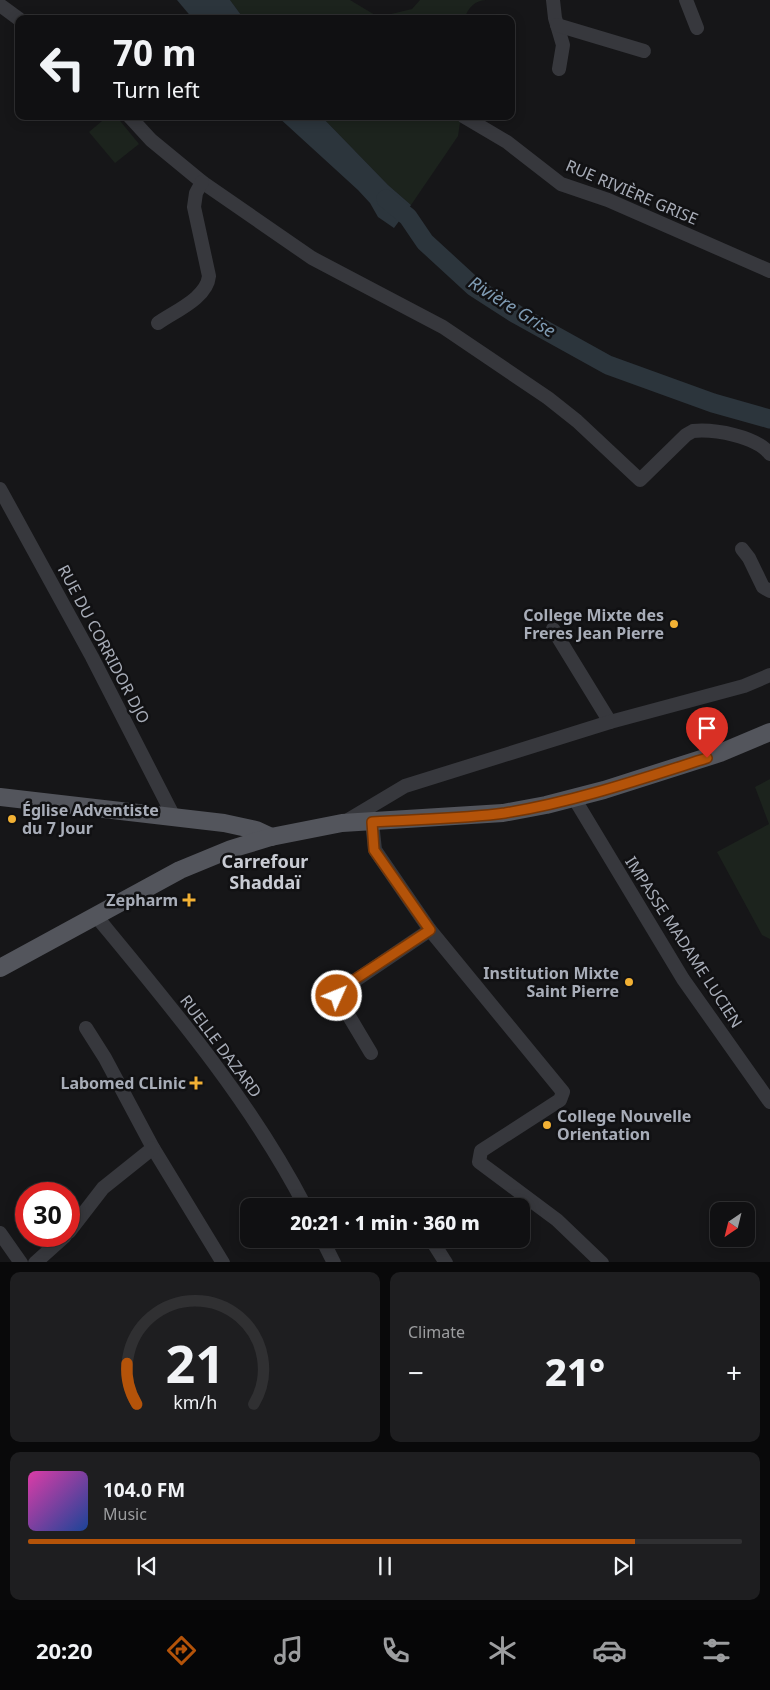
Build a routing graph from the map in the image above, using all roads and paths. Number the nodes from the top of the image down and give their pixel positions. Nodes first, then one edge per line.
1 (553, 0) edge
2 (686, 0) edge
3 (0, 5) edge
4 (15, 16) edge
5 (557, 25) junction
6 (697, 28) dead end
7 (644, 51) dead end
8 (559, 69) dead end
9 (133, 120) edge
10 (470, 120) edge
11 (202, 182) junction
12 (770, 271) edge
13 (158, 323) dead end
14 (770, 454) edge
15 (0, 489) edge
16 (742, 549) dead end
17 (770, 590) edge
18 (553, 630) dead end
19 (770, 675) edge
20 (610, 722) junction
21 (770, 732) edge
22 (0, 797) edge
23 (574, 798) junction
24 (174, 817) junction
25 (372, 822) junction
26 (342, 823) junction
27 (271, 837) junction
28 (96, 916) junction
29 (430, 930) junction
30 (0, 968) edge
31 (86, 1028) dead end
32 (371, 1053) dead end
33 (770, 1102) edge
34 (153, 1148) junction
35 (301, 1198) edge
36 (80, 1218) edge
37 (0, 1233) edge
38 (52, 1247) edge
39 (327, 1248) edge
40 (437, 1248) edge
41 (21, 1262) edge
42 (35, 1262) edge
43 (222, 1262) edge
44 (334, 1262) edge
45 (446, 1262) edge
46 (602, 1262) edge

1 - 5 street
2 - 6 street
3 - 4 street
5 - 7 street
5 - 8 street
9 - 11 street
10 - 12 street, RUE RIVIÈRE GRISE
11 - 13 street
11 - 14 street
15 - 24 street, RUE DU CORRIDOR DJO
16 - 17 street
18 - 20 street
19 - 20 street
20 - 26 street
21 - 23 main road
22 - 24 main road
23 - 25 main road
23 - 33 street, IMPASSE MADAME LUCIEN
24 - 27 main road
25 - 26 main road
25 - 29 street
26 - 27 main road
27 - 28 main road
28 - 30 main road
28 - 35 street, RUELLE DAZARD
29 - 32 street
29 - 46 street
31 - 34 street
34 - 36 street
34 - 43 street
37 - 41 street
38 - 42 street
39 - 44 street
40 - 45 street

